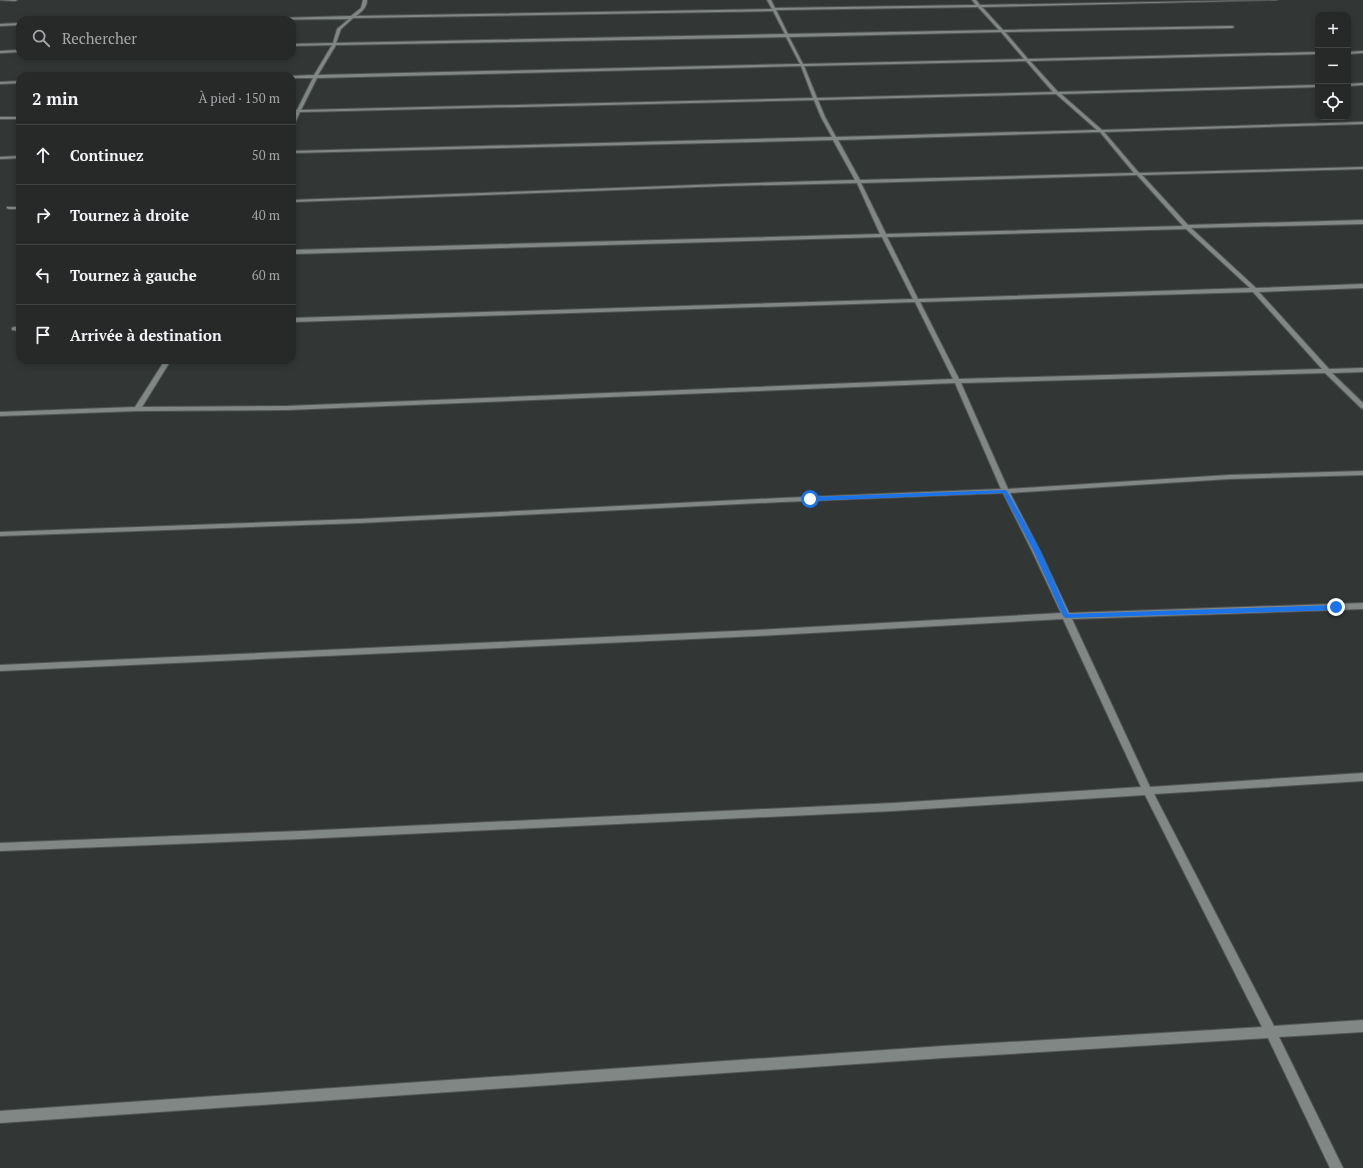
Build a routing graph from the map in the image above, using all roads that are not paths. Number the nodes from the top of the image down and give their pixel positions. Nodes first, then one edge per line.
1 (0, 0) edge
2 (16, 0) edge
3 (365, 0) edge
4 (769, 0) edge
5 (974, 0) edge
6 (1275, 0) edge
7 (980, 6) junction
8 (774, 10) junction
9 (351, 18) junction
10 (296, 19) edge
11 (16, 24) edge
12 (0, 25) edge
13 (1232, 27) dead end
14 (1001, 31) junction
15 (787, 35) junction
16 (296, 45) edge
17 (334, 45) junction
18 (16, 51) edge
19 (0, 52) edge
20 (1351, 52) edge
21 (1363, 52) edge
22 (1315, 53) edge
23 (1026, 60) junction
24 (802, 65) junction
25 (296, 77) edge
26 (314, 77) junction
27 (16, 82) edge
28 (0, 83) edge
29 (1363, 84) edge
30 (1351, 85) edge
31 (1315, 86) edge
32 (1056, 92) junction
33 (815, 99) junction
34 (296, 111) edge
35 (300, 111) junction
36 (0, 118) edge
37 (16, 118) edge
38 (296, 118) edge
39 (1363, 123) edge
40 (1101, 131) junction
41 (835, 138) junction
42 (296, 152) edge
43 (16, 157) edge
44 (0, 158) edge
45 (1363, 168) edge
46 (1138, 173) junction
47 (859, 183) junction
48 (296, 201) edge
49 (9, 208) dead end
50 (16, 208) edge
51 (1363, 222) edge
52 (1186, 227) junction
53 (884, 236) junction
54 (296, 252) edge
55 (1363, 286) edge
56 (1255, 290) junction
57 (917, 301) junction
58 (296, 320) edge
59 (165, 364) edge
60 (1363, 370) edge
61 (1327, 371) junction
62 (957, 381) junction
63 (1363, 407) edge
64 (137, 409) junction
65 (0, 414) edge
66 (1363, 473) edge
67 (1004, 491) junction
68 (0, 534) edge
69 (1363, 606) edge
70 (1066, 616) junction
71 (0, 668) edge
72 (1363, 777) edge
73 (1147, 790) junction
74 (0, 847) edge
75 (1363, 1026) edge
76 (1271, 1032) junction
77 (0, 1116) edge
78 (1338, 1168) edge

1 - 2 street
3 - 9 street
4 - 8 street
5 - 7 street
6 - 7 street
7 - 8 street
7 - 14 street
8 - 9 street
8 - 15 street
9 - 10 street
9 - 17 street
11 - 12 street
13 - 14 street
14 - 15 street
14 - 23 street
15 - 17 street
15 - 24 street
16 - 17 street
17 - 26 street
18 - 19 street
20 - 21 street
22 - 23 street
23 - 24 street
23 - 32 street
24 - 26 street
24 - 33 street
25 - 26 street
26 - 35 street
27 - 28 street
29 - 30 street
31 - 32 street
32 - 33 street
32 - 40 street
33 - 35 street
33 - 41 street
34 - 35 street
35 - 38 street
36 - 37 street
39 - 40 street
40 - 41 street
40 - 46 street
41 - 42 street
41 - 47 street
43 - 44 street
45 - 46 street
46 - 47 street
46 - 52 street
47 - 48 street
47 - 53 street
49 - 50 street
51 - 52 street
52 - 53 street
52 - 56 street
53 - 54 street
53 - 57 street
55 - 56 street
56 - 57 street
56 - 61 street
57 - 58 street
57 - 62 street
59 - 64 street
60 - 61 street
61 - 62 street
61 - 63 street
62 - 64 street
62 - 67 street
64 - 65 street
66 - 67 street
67 - 68 street
67 - 70 street
69 - 70 street
70 - 71 street
70 - 73 street
72 - 73 street
73 - 74 street
73 - 76 street
75 - 76 street
76 - 77 street
76 - 78 street

